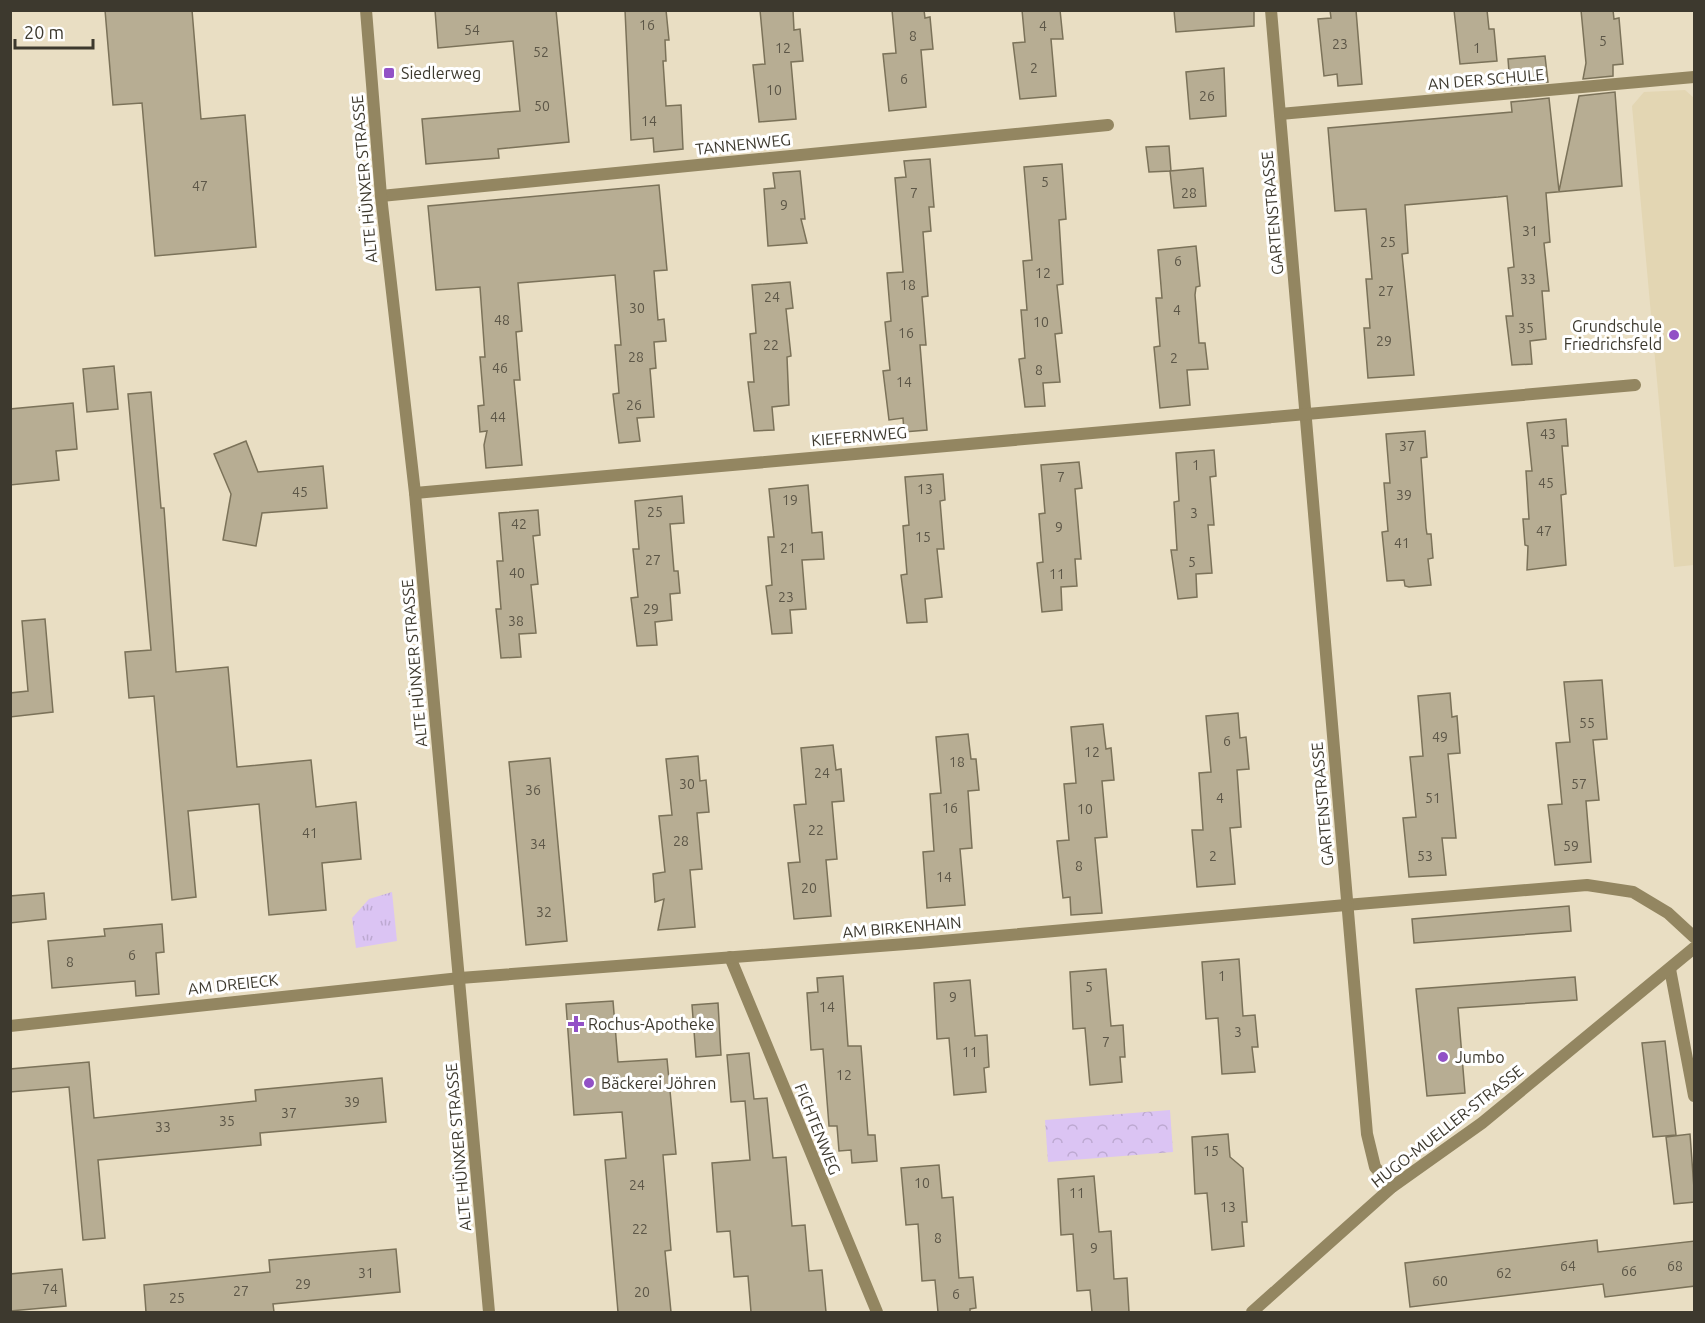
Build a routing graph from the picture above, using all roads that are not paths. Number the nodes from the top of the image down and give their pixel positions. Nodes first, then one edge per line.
1 (366, 10) edge
2 (1271, 10) edge
3 (1695, 77) edge
4 (1280, 114) junction
5 (1108, 125) dead end
6 (381, 196) junction
7 (1635, 385) dead end
8 (1307, 412) junction
9 (415, 493) junction
10 (1346, 904) junction
11 (1695, 937) edge
12 (1695, 948) edge
13 (730, 957) junction
14 (1670, 969) junction
15 (459, 978) junction
16 (10, 1026) edge
17 (1695, 1096) edge
18 (1392, 1188) junction
19 (489, 1312) edge
20 (877, 1312) edge
21 (1252, 1312) edge

1 - 6 street, ALTE HÜNXER STRASSE
2 - 4 street, GARTENSTRASSE
3 - 4 street, AN DER SCHULE
4 - 8 street, GARTENSTRASSE
5 - 6 street, TANNENWEG
6 - 9 street, ALTE HÜNXER STRASSE
7 - 8 street
8 - 9 street, KIEFERNWEG
8 - 10 street, GARTENSTRASSE
9 - 15 street, ALTE HÜNXER STRASSE
10 - 11 street, AM BIRKENHAIN
10 - 13 street, AM BIRKENHAIN
10 - 18 street, GARTENSTRASSE
12 - 14 street, HUGO-MUELLER-STRASSE
13 - 15 street, AM BIRKENHAIN
13 - 20 street, FICHTENWEG
14 - 17 street
14 - 18 street, HUGO-MUELLER-STRASSE
15 - 16 street, AM DREIECK
15 - 19 street, ALTE HÜNXER STRASSE
18 - 21 street, HUGO-MUELLER-STRASSE

